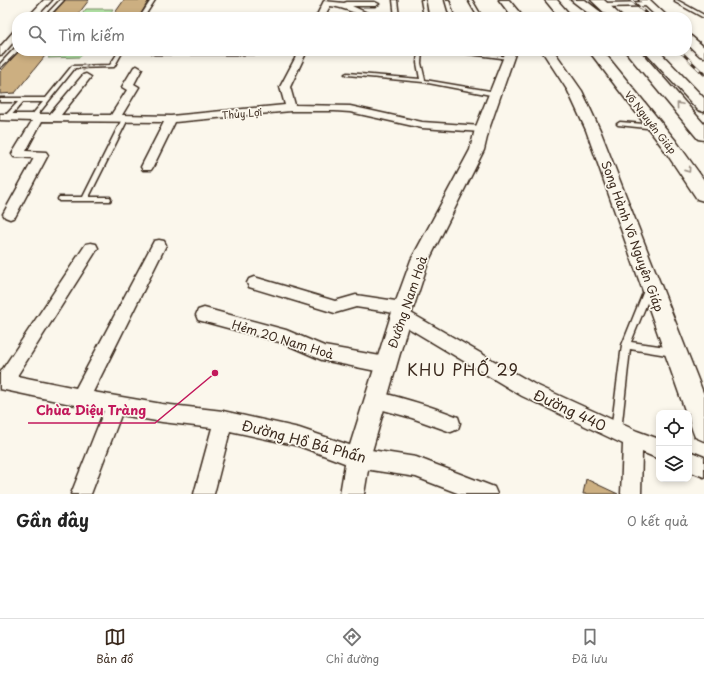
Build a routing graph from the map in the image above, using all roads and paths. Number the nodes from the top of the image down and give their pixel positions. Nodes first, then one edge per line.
1 (48, 0) edge
2 (62, 0) edge
3 (153, 0) edge
4 (395, 0) edge
5 (423, 0) edge
6 (447, 0) edge
7 (470, 0) edge
8 (504, 0) edge
9 (551, 0) edge
10 (560, 0) edge
11 (577, 0) edge
12 (676, 1) dead end
13 (646, 2) edge
14 (339, 4) junction
15 (375, 4) dead end
16 (599, 6) edge
17 (37, 12) edge
18 (51, 12) edge
19 (145, 12) edge
20 (322, 12) edge
21 (359, 12) edge
22 (396, 12) edge
23 (425, 12) edge
24 (451, 12) edge
25 (477, 12) edge
26 (514, 12) edge
27 (562, 12) edge
28 (571, 12) edge
29 (608, 12) edge
30 (657, 12) edge
31 (704, 17) edge
32 (12, 39) edge
33 (692, 42) edge
34 (0, 52) edge
35 (704, 53) edge
36 (12, 54) edge
37 (118, 56) edge
38 (300, 56) edge
39 (420, 56) edge
40 (509, 56) edge
41 (551, 56) edge
42 (600, 56) edge
43 (609, 56) edge
44 (643, 56) edge
45 (645, 56) edge
46 (0, 67) edge
47 (136, 69) dead end
48 (348, 74) dead end
49 (86, 77) dead end
50 (424, 81) junction
51 (496, 94) junction
52 (0, 100) edge
53 (22, 100) junction
54 (47, 100) junction
55 (704, 106) edge
56 (291, 108) junction
57 (4, 117) edge
58 (36, 117) junction
59 (53, 118) junction
60 (120, 118) junction
61 (171, 119) junction
62 (620, 124) dead end
63 (656, 127) junction
64 (482, 129) junction
65 (704, 135) edge
66 (146, 167) dead end
67 (704, 168) edge
68 (704, 194) edge
69 (61, 199) dead end
70 (85, 199) junction
71 (108, 199) dead end
72 (10, 214) dead end
73 (159, 245) dead end
74 (91, 248) dead end
75 (254, 283) dead end
76 (651, 284) junction
77 (402, 312) junction
78 (204, 315) dead end
79 (626, 345) junction
80 (676, 352) junction
81 (386, 365) junction
82 (2, 381) edge
83 (80, 398) junction
84 (375, 400) junction
85 (116, 405) junction
86 (223, 420) junction
87 (451, 423) dead end
88 (704, 428) edge
89 (624, 435) junction
90 (656, 448) edge
91 (358, 458) junction
92 (692, 462) edge
93 (704, 467) edge
94 (81, 494) edge
95 (204, 494) edge
96 (352, 494) edge
97 (487, 494) edge
98 (630, 494) edge

1 - 17 street
2 - 18 lane
3 - 19 lane
4 - 22 lane
5 - 23 lane
6 - 24 lane
7 - 25 lane
8 - 26 main road
9 - 27 highway
10 - 28 highway
11 - 16 highway
12 - 31 lane
13 - 16 street
13 - 30 main road
14 - 15 street
14 - 20 street
14 - 21 street
16 - 29 highway
32 - 34 street
33 - 35 main road
36 - 46 lane
54 -> 37 lane
38 - 56 street
39 - 50 lane
40 - 51 street, Đường Nam Hoà
41 - 76 main road, Song Hành Võ Nguyên Giáp
42 - 63 highway, Võ Nguyên Giáp
43 - 67 highway, Võ Nguyên Giáp
65 -> 44 highway
45 - 55 highway
47 - 60 street
48 - 50 lane
49 - 59 street
50 - 51 lane
51 - 64 street, Đường Nam Hoà
52 - 53 lane
53 - 54 lane
53 - 57 lane
54 - 58 lane
56 - 61 street, Thủy Lợi
56 - 64 street, Thủy Lợi
57 - 58 street, Thủy Lợi
58 - 59 street, Thủy Lợi
58 - 72 street
59 - 60 street, Thủy Lợi
60 - 61 street, Thủy Lợi
60 - 70 lane
61 - 66 street
62 - 63 lane
63 -> 68 highway, Võ Nguyên Giáp
64 - 77 street, Đường Nam Hoà
69 - 70 lane
70 - 71 lane
73 - 83 street
74 - 82 street
75 - 77 street
76 - 79 lane
76 - 80 main road, Song Hành Võ Nguyên Giáp
77 - 81 street, Đường Nam Hoà
77 - 89 street, Đường 440
78 - 81 street, Hẻm 20 Nam Hoà
79 - 80 lane
79 - 89 lane
80 - 88 main road, Song Hành Võ Nguyên Giáp
81 - 84 street, Đường Nam Hoà
82 - 83 street, Đường Hồ Bá Phấn
83 - 85 street, Đường Hồ Bá Phấn
84 - 87 street
84 - 91 street, Đường Nam Hoà
85 - 86 street, Đường Hồ Bá Phấn
85 - 94 street
86 - 91 street, Đường Hồ Bá Phấn
86 - 95 street
89 - 90 street, Đường 440
89 - 98 street
91 - 96 street, Đường Nam Hoà
91 - 97 street, Đường Hồ Bá Phấn
92 - 93 street

